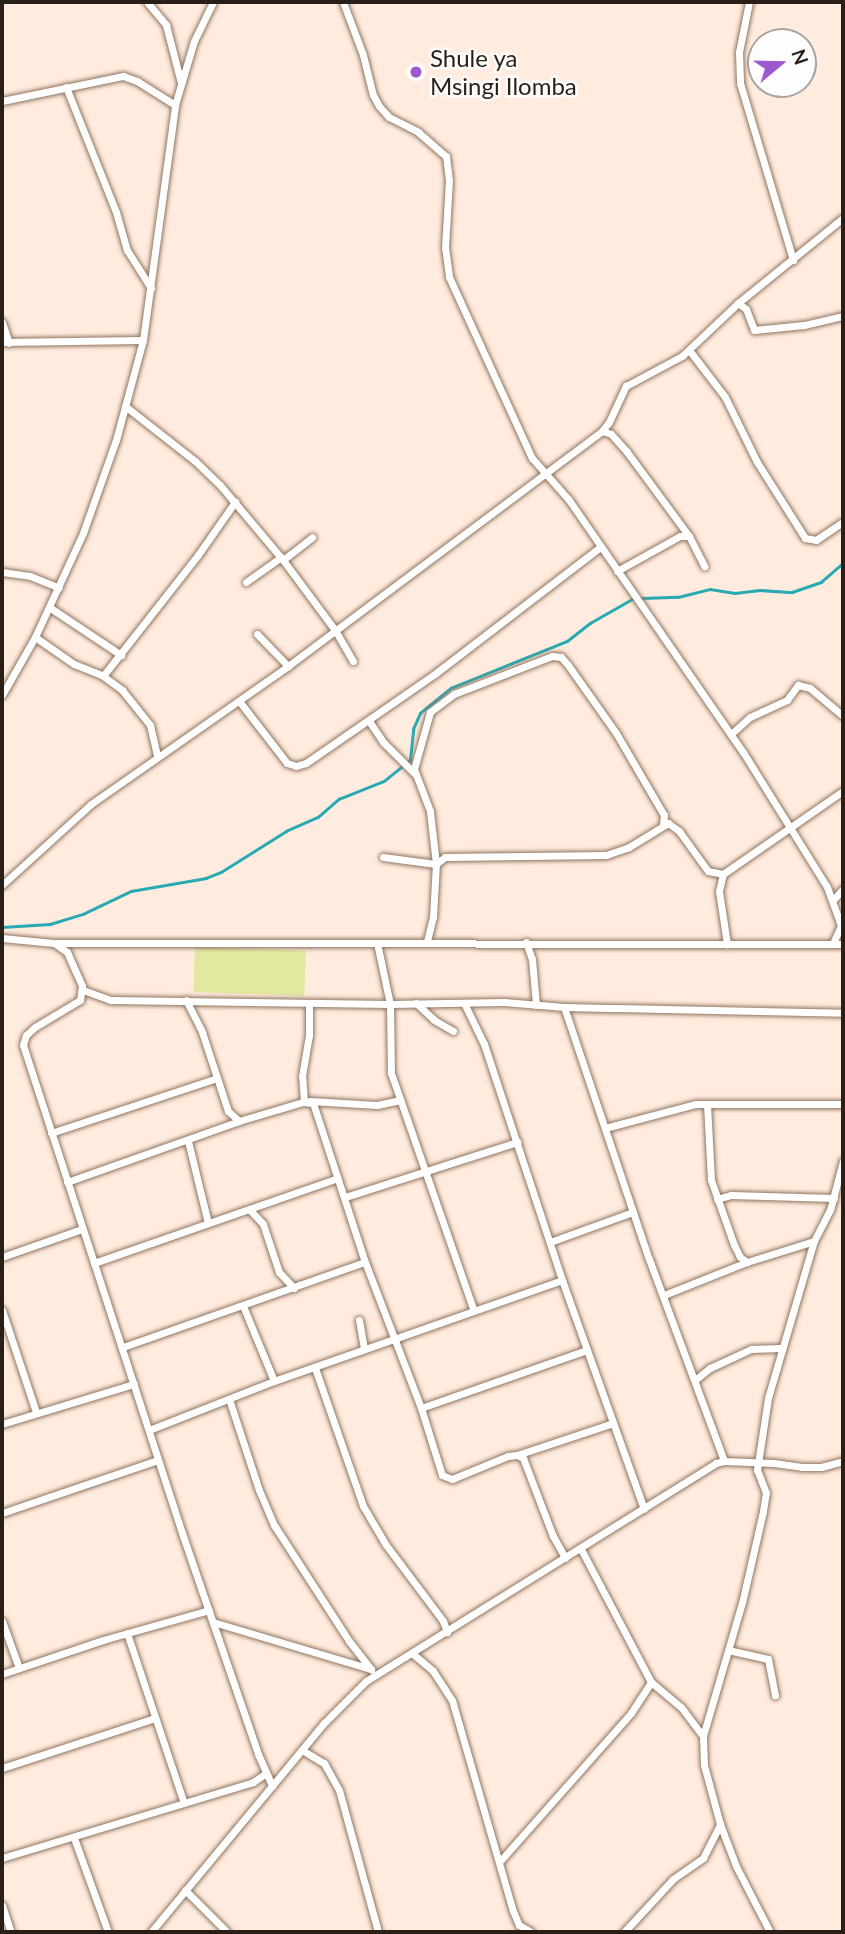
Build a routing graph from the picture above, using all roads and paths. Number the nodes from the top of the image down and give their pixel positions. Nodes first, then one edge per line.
1 (147, 2) edge
2 (213, 2) edge
3 (343, 2) edge
4 (749, 2) edge
5 (182, 85) junction
6 (66, 87) junction
7 (2, 101) edge
8 (175, 105) junction
9 (843, 218) edge
10 (793, 260) junction
11 (151, 288) junction
12 (738, 303) junction
13 (843, 316) edge
14 (2, 322) edge
15 (144, 340) junction
16 (6, 343) edge
17 (689, 350) junction
18 (125, 406) junction
19 (601, 431) junction
20 (545, 473) junction
21 (235, 502) junction
22 (843, 522) edge
23 (690, 536) junction
24 (312, 537) dead end
25 (600, 547) junction
26 (282, 558) junction
27 (704, 566) dead end
28 (617, 571) junction
29 (2, 572) edge
30 (246, 582) dead end
31 (58, 588) junction
32 (49, 607) junction
33 (335, 630) junction
34 (257, 634) dead end
35 (35, 637) junction
36 (121, 655) junction
37 (353, 660) dead end
38 (288, 666) junction
39 (103, 677) junction
40 (2, 695) edge
41 (239, 701) junction
42 (843, 716) edge
43 (369, 721) junction
44 (731, 734) junction
45 (157, 755) junction
46 (415, 775) junction
47 (843, 791) edge
48 (834, 799) junction
49 (843, 804) edge
50 (663, 824) junction
51 (789, 829) junction
52 (383, 857) dead end
53 (436, 864) junction
54 (723, 874) junction
55 (2, 884) edge
56 (843, 888) edge
57 (833, 900) junction
58 (842, 929) edge
59 (2, 938) edge
60 (427, 942) junction
61 (526, 942) junction
62 (54, 943) junction
63 (377, 943) junction
64 (833, 943) junction
65 (727, 944) junction
66 (843, 944) edge
67 (83, 990) junction
68 (186, 1000) junction
69 (309, 1003) junction
70 (416, 1003) junction
71 (464, 1003) junction
72 (390, 1004) junction
73 (536, 1004) junction
74 (564, 1007) junction
75 (843, 1013) edge
76 (453, 1031) dead end
77 (217, 1078) junction
78 (400, 1100) junction
79 (307, 1101) junction
80 (707, 1104) junction
81 (843, 1104) edge
82 (228, 1111) junction
83 (239, 1121) junction
84 (226, 1125) junction
85 (605, 1128) junction
86 (51, 1133) junction
87 (188, 1141) junction
88 (517, 1142) junction
89 (843, 1161) edge
90 (426, 1169) junction
91 (338, 1178) junction
92 (67, 1182) junction
93 (345, 1197) junction
94 (834, 1198) junction
95 (717, 1199) junction
96 (250, 1210) junction
97 (634, 1212) junction
98 (208, 1223) junction
99 (82, 1229) junction
100 (550, 1241) junction
101 (814, 1241) junction
102 (2, 1257) edge
103 (365, 1262) junction
104 (747, 1262) junction
105 (94, 1263) junction
106 (562, 1280) junction
107 (294, 1288) junction
108 (664, 1295) junction
109 (243, 1306) junction
110 (474, 1309) junction
111 (2, 1310) edge
112 (359, 1320) dead end
113 (393, 1338) junction
114 (123, 1347) junction
115 (780, 1348) junction
116 (365, 1349) junction
117 (587, 1350) junction
118 (316, 1368) junction
119 (695, 1380) junction
120 (274, 1381) junction
121 (134, 1384) junction
122 (229, 1399) junction
123 (421, 1408) junction
124 (36, 1412) junction
125 (613, 1423) junction
126 (2, 1424) edge
127 (149, 1430) junction
128 (517, 1455) junction
129 (159, 1460) junction
130 (724, 1461) junction
131 (843, 1461) edge
132 (758, 1462) junction
133 (644, 1509) junction
134 (2, 1513) edge
135 (581, 1549) junction
136 (565, 1558) junction
137 (209, 1610) junction
138 (2, 1620) edge
139 (213, 1622) junction
140 (447, 1632) junction
141 (127, 1633) junction
142 (728, 1650) junction
143 (412, 1654) junction
144 (19, 1668) junction
145 (374, 1672) junction
146 (2, 1674) edge
147 (651, 1682) junction
148 (775, 1695) dead end
149 (155, 1718) junction
150 (703, 1736) junction
151 (302, 1750) junction
152 (2, 1768) edge
153 (265, 1773) junction
154 (272, 1786) junction
155 (184, 1803) junction
156 (720, 1824) junction
157 (74, 1838) junction
158 (2, 1858) edge
159 (501, 1860) junction
160 (185, 1889) junction
161 (2, 1905) edge
162 (517, 1929) edge
163 (11, 1932) edge
164 (107, 1932) edge
165 (151, 1932) edge
166 (227, 1932) edge
167 (378, 1932) edge
168 (531, 1932) edge
169 (624, 1932) edge
170 (770, 1932) edge

1 - 5 street
2 - 5 street
3 - 20 street
4 - 10 street
5 - 8 street
6 - 7 street
6 - 8 street
6 - 11 street
8 - 11 street
9 - 10 street
10 - 12 street
11 - 15 street
12 - 13 street
12 - 17 street
14 - 16 street
15 - 16 street
15 - 18 street
17 - 19 street
17 - 22 street
18 - 21 street
18 - 31 street
19 - 20 street
19 - 23 street
20 - 25 street
20 - 33 street
21 - 26 street
21 - 36 street
23 - 27 street
23 - 28 street
24 - 26 street
25 - 28 street
25 - 43 street
26 - 30 street
26 - 33 street
28 - 44 street
29 - 31 street
31 - 32 street
32 - 35 street
32 - 36 street
33 - 37 street
33 - 38 street
34 - 38 street
35 - 39 street
35 - 40 street
36 - 39 street
38 - 41 street
39 - 45 street
41 - 43 street
41 - 45 street
42 - 44 street
43 - 46 street
44 - 51 street
45 - 55 street
46 - 50 street
46 - 53 street
47 - 48 street
48 - 49 street
48 - 51 street
50 - 53 street
50 - 54 street
51 - 54 street
51 - 57 street
52 - 53 street
53 - 60 street
54 - 65 street
56 - 57 street
57 - 58 street
58 - 64 street
59 - 62 street
60 - 61 street
60 - 63 street
61 - 65 street
61 - 73 street
62 - 63 street
62 - 67 street
63 - 72 street
64 - 65 street
64 - 66 street
67 - 68 street
67 - 86 street
68 - 69 street
68 - 77 street
69 - 72 street
69 - 79 street
70 - 71 street
70 - 72 street
70 - 76 street
71 - 73 street
71 - 88 street
72 - 78 street
73 - 74 street
74 - 75 street
74 - 85 street
77 - 82 street
77 - 86 street
78 - 79 street
78 - 90 street
79 - 83 street
79 - 91 street
80 - 81 street
80 - 85 street
80 - 95 street
82 - 83 street
82 - 84 street
83 - 84 street
84 - 87 street
85 - 97 street
86 - 92 street
87 - 92 street
87 - 98 street
88 - 90 street
88 - 100 street
89 - 94 street
90 - 93 street
90 - 110 street
91 - 93 street
91 - 96 street
92 - 99 street
93 - 103 street
94 - 95 street
94 - 101 street
95 - 104 street
96 - 98 street
96 - 107 street
97 - 100 street
97 - 108 street
98 - 105 street
99 - 102 street
99 - 105 street
100 - 106 street
101 - 104 street
101 - 115 street
103 - 107 street
103 - 113 street
104 - 108 street
105 - 114 street
106 - 110 street
106 - 117 street
107 - 109 street
108 - 119 street
109 - 114 street
109 - 120 street
110 - 113 street
111 - 124 street
112 - 116 street
113 - 116 street
113 - 123 street
114 - 121 street
115 - 119 street
115 - 132 street
116 - 118 street
117 - 123 street
117 - 125 street
118 - 120 street
118 - 140 street
119 - 130 street
120 - 122 street
121 - 124 street
121 - 127 street
122 - 127 street
122 - 145 street
123 - 128 street
124 - 126 street
125 - 128 street
125 - 133 street
127 - 129 street
128 - 136 street
129 - 134 street
129 - 137 street
130 - 132 street
130 - 133 street
131 - 132 street
132 - 142 street
133 - 135 street
135 - 136 street
135 - 147 street
136 - 140 street
137 - 139 street
137 - 141 street
138 - 144 street
139 - 145 street
139 - 153 street
140 - 143 street
141 - 144 street
141 - 149 street
142 - 148 street
142 - 150 street
143 - 145 street
143 - 159 street
144 - 146 street
145 - 151 street
147 - 150 street
147 - 159 street
149 - 152 street
149 - 155 street
150 - 156 street
151 - 154 street
151 - 167 street
153 - 154 street
153 - 155 street
154 - 160 street
155 - 157 street
156 - 169 street
156 - 170 street
157 - 158 street
157 - 164 street
159 - 162 street
160 - 165 street
160 - 166 street
161 - 163 street
162 - 168 street

